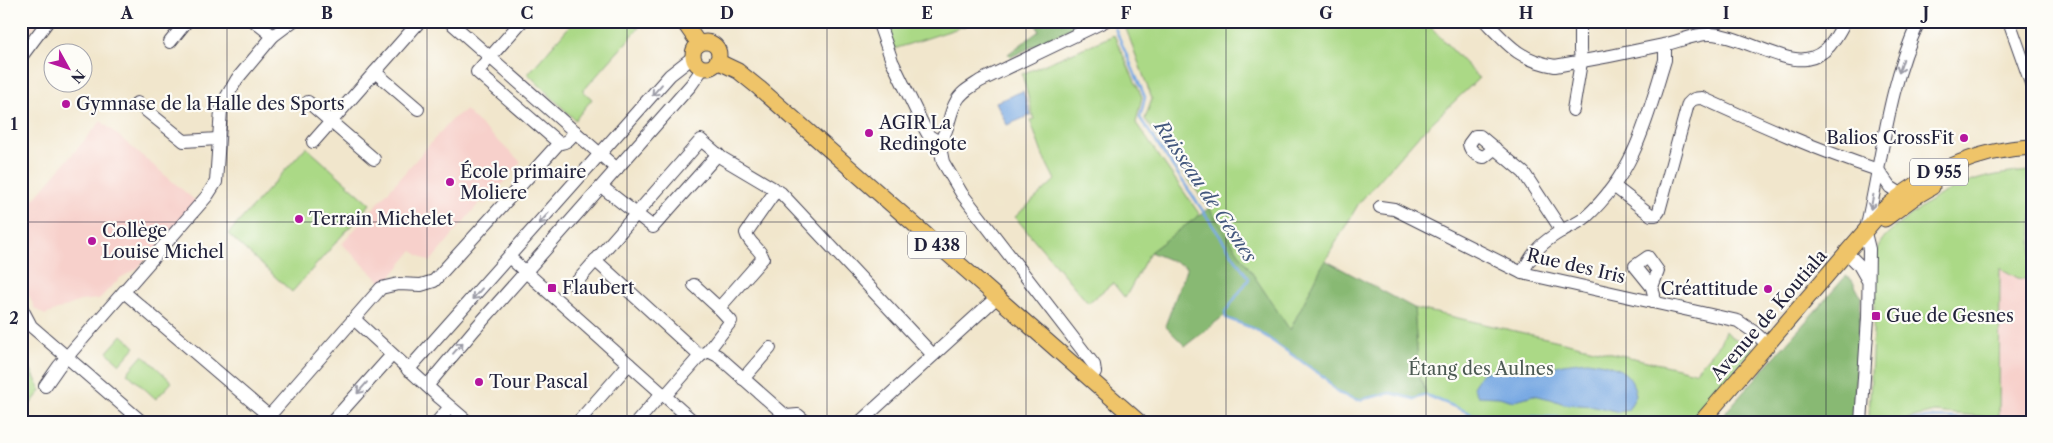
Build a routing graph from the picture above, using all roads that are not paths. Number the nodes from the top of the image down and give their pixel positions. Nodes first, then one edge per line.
1 (48, 21) edge
2 (187, 21) edge
3 (254, 21) edge
4 (293, 21) edge
5 (420, 21) edge
6 (449, 21) edge
7 (522, 21) edge
8 (683, 21) edge
9 (878, 21) edge
10 (1105, 21) edge
11 (1485, 21) edge
12 (1580, 21) edge
13 (1845, 21) edge
14 (1919, 21) edge
15 (2009, 21) edge
16 (273, 36) junction
17 (170, 42) dead end
18 (1666, 45) junction
19 (490, 56) junction
20 (698, 56) junction
21 (21, 57) edge
22 (717, 61) junction
23 (1581, 62) junction
24 (375, 72) junction
25 (2032, 86) edge
26 (308, 102) dead end
27 (137, 103) dead end
28 (418, 110) dead end
29 (1573, 110) dead end
30 (330, 122) junction
31 (575, 131) junction
32 (218, 139) junction
33 (313, 142) dead end
34 (938, 142) junction
35 (559, 143) junction
36 (2032, 147) edge
37 (1495, 148) dead end
38 (599, 154) junction
39 (718, 154) junction
40 (2032, 157) edge
41 (374, 159) dead end
42 (617, 169) junction
43 (1878, 170) junction
44 (1615, 186) junction
45 (602, 187) junction
46 (778, 192) junction
47 (1901, 194) junction
48 (1380, 207) dead end
49 (635, 214) junction
50 (1562, 231) junction
51 (1865, 233) junction
52 (1847, 253) junction
53 (509, 257) junction
54 (595, 260) junction
55 (527, 271) junction
56 (1522, 273) junction
57 (1867, 279) junction
58 (574, 285) dead end
59 (694, 285) dead end
60 (1652, 287) dead end
61 (124, 292) junction
62 (996, 298) junction
63 (1652, 302) junction
64 (21, 307) edge
65 (719, 308) junction
66 (354, 319) junction
67 (1768, 345) junction
68 (770, 348) dead end
69 (704, 353) junction
70 (392, 355) junction
71 (934, 355) junction
72 (67, 357) junction
73 (629, 364) junction
74 (408, 370) junction
75 (1092, 372) junction
76 (743, 379) junction
77 (45, 386) dead end
78 (427, 386) junction
79 (663, 394) junction
80 (450, 407) junction
81 (1133, 416) edge
82 (266, 419) edge
83 (784, 419) edge
84 (690, 421) edge
85 (142, 422) edge
86 (332, 422) edge
87 (437, 422) edge
88 (468, 422) edge
89 (578, 422) edge
90 (637, 422) edge
91 (806, 422) edge
92 (860, 422) edge
93 (1701, 422) edge
94 (1862, 422) edge

1 - 21 street
2 - 17 street
3 - 16 street
4 - 16 street
5 - 24 street
6 - 19 street
7 - 19 street
8 - 20 main road
9 - 34 street
10 - 34 street
11 - 23 street
12 - 23 street
13 - 18 street
14 -> 43 street
15 - 25 street
16 - 32 street
18 - 23 street
18 - 44 street
19 - 31 street
19 - 35 street
20 - 22 main road
20 - 22 main road
20 -> 38 street
20 - 42 street
22 - 62 main road, D 438
23 - 29 street
24 - 28 street
24 - 30 street
26 - 30 street
27 - 32 street
30 - 33 street
30 - 41 street
31 - 35 street
31 - 38 street
32 - 61 street
34 - 75 street
35 - 66 street
36 - 47 main road, Avenue de Koutiala / D 955
37 - 50 street
38 - 42 street
38 -> 53 street
39 - 46 street
39 - 49 street
39 - 49 street
40 - 51 main road, Avenue de Koutiala / D 955
42 - 45 street
43 - 44 street
43 - 47 street
43 -> 51 street
44 - 50 street
45 - 49 street
45 - 55 street
46 - 65 street
46 - 71 street
47 - 51 main road, Avenue de Koutiala / D 955
48 - 56 street, Rue des Iris
49 - 54 street
50 - 56 street
51 - 52 main road, Avenue de Koutiala / D 955
51 - 57 street
52 - 57 street
52 - 67 main road, Avenue de Koutiala / D 955
53 - 55 street
53 -> 74 street
54 - 58 street
54 - 69 street
55 - 73 street
78 -> 55 street
56 - 63 street, Rue des Iris
57 - 94 street
59 - 65 street
60 - 63 street
61 - 72 street
61 - 82 street
62 - 71 street
62 - 75 main road, D 438
63 - 67 street, Rue des Iris
64 - 72 street
65 - 69 street
66 - 70 street
66 - 82 street
67 - 93 main road, Avenue de Koutiala / D 955
68 - 76 street
69 - 76 street
69 - 79 street
70 - 74 street
70 -> 86 street
71 - 92 street
72 - 77 street
72 - 85 street
73 - 79 street
73 - 89 street
74 - 78 street
75 - 81 main road, D 438
76 - 83 street
78 - 80 street
79 - 84 street
79 - 90 street
80 - 87 street
80 - 88 street
83 - 91 street

